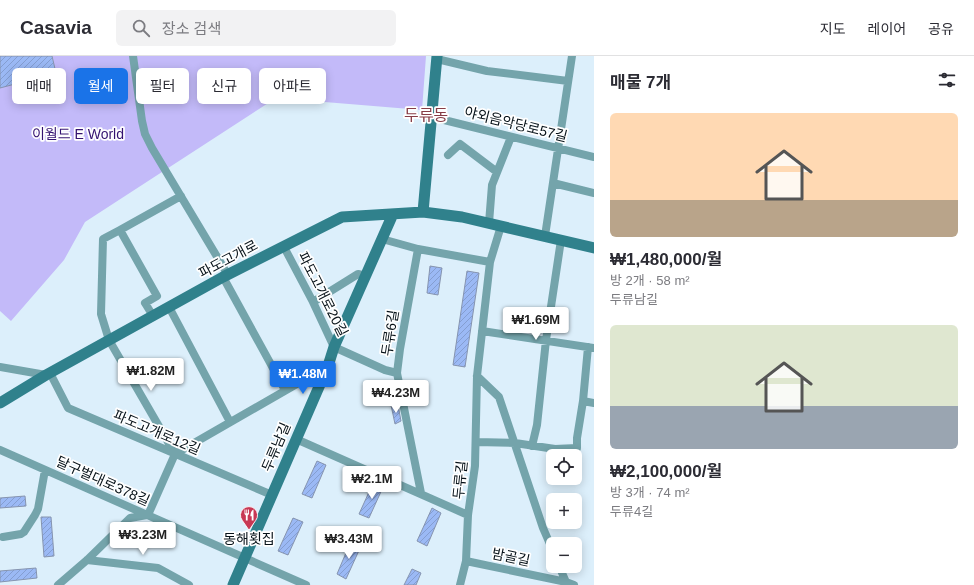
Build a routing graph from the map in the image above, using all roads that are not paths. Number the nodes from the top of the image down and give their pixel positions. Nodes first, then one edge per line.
1 (133, 56) edge
2 (572, 56) edge
3 (437, 58) edge
4 (568, 81) junction
5 (432, 117) junction
6 (511, 137) junction
7 (558, 148) junction
8 (448, 155) dead end
9 (594, 158) edge
10 (497, 172) junction
11 (553, 182) junction
12 (594, 193) edge
13 (181, 196) junction
14 (423, 212) junction
15 (393, 214) junction
16 (489, 223) junction
17 (501, 226) junction
18 (120, 230) junction
19 (545, 236) junction
20 (382, 239) junction
21 (561, 240) junction
22 (284, 247) junction
23 (594, 248) edge
24 (418, 249) junction
25 (490, 262) junction
26 (226, 276) junction
27 (366, 276) junction
28 (313, 302) junction
29 (169, 307) junction
30 (153, 316) junction
31 (482, 331) junction
32 (109, 340) junction
33 (546, 340) junction
34 (334, 347) junction
35 (591, 347) edge
36 (328, 366) junction
37 (0, 368) edge
38 (397, 373) junction
39 (48, 374) junction
40 (477, 376) junction
41 (285, 390) junction
42 (583, 401) junction
43 (0, 403) edge
44 (594, 403) edge
45 (230, 422) junction
46 (296, 438) junction
47 (476, 442) junction
48 (515, 443) junction
49 (532, 446) junction
50 (0, 450) edge
51 (175, 454) junction
52 (45, 470) junction
53 (420, 493) junction
54 (272, 495) junction
55 (148, 515) junction
56 (468, 515) junction
57 (3, 537) dead end
58 (547, 537) edge
59 (245, 558) junction
60 (87, 560) junction
61 (466, 562) junction
62 (562, 573) edge
63 (566, 582) junction
64 (58, 585) edge
65 (189, 585) edge
66 (233, 585) edge
67 (306, 585) edge
68 (460, 585) edge
69 (574, 585) edge

1 - 13 street
2 - 4 street
3 - 4 street
3 - 5 street
4 - 7 street
5 - 6 street, 야외음악당로57길
5 - 14 street
6 - 7 street, 야외음악당로57길
6 - 10 street
7 - 9 street, 야외음악당로57길
7 - 11 street
8 - 10 street
10 - 16 street
11 - 12 street
11 - 19 street
13 - 18 street
13 - 26 street
14 - 15 street, 파도고개로
14 - 16 street, 파도고개로
15 - 20 street, 두류남길
15 - 22 street, 파도고개로
16 - 17 street, 파도고개로
17 - 19 street, 파도고개로
17 - 25 street, 두류길
18 - 30 street
18 - 32 street
19 - 21 street, 파도고개로
20 - 24 street
20 - 27 street, 두류남길
21 - 23 street, 파도고개로
21 - 33 street
22 - 26 street, 파도고개로
22 - 28 street, 파도고개로20길
24 - 25 street
24 - 38 street, 두류6길
25 - 31 street, 두류길
26 - 29 street, 파도고개로
26 - 41 street
27 - 28 street
27 - 34 street, 두류남길
28 - 34 street, 파도고개로20길
29 - 30 street, 파도고개로
29 - 45 street
30 - 32 street, 파도고개로
31 - 33 street
31 - 40 street, 두류길
32 - 39 street, 파도고개로
32 - 51 street
33 - 35 street
33 - 49 street
34 - 36 street, 두류남길
34 - 38 street, 파도고개로20길
35 - 42 street
36 - 41 street
36 - 46 street, 두류남길
37 - 39 street
38 - 53 street, 두류6길
39 - 43 street, 파도고개로
39 - 51 street, 파도고개로12길
40 - 47 street, 두류길
40 - 48 street
41 - 45 street
42 - 44 street
42 - 49 street
45 - 51 street
46 - 53 street
46 - 54 street, 두류남길
47 - 48 street
47 - 56 street, 두류길
48 - 49 street
48 - 58 street
50 - 52 street, 달구벌대로378길
51 - 54 street, 파도고개로12길
51 - 55 street
52 - 55 street, 달구벌대로378길
52 - 57 street
53 - 56 street
54 - 59 street, 두류남길
55 - 59 street, 달구벌대로378길
55 - 60 street
56 - 61 street, 두류길
59 - 66 street, 두류남길
59 - 67 street, 달구벌대로378길
60 - 64 street
60 - 65 street
61 - 63 street, 밤골길
61 - 68 street, 두류길
62 - 63 street
63 - 69 street, 밤골길

